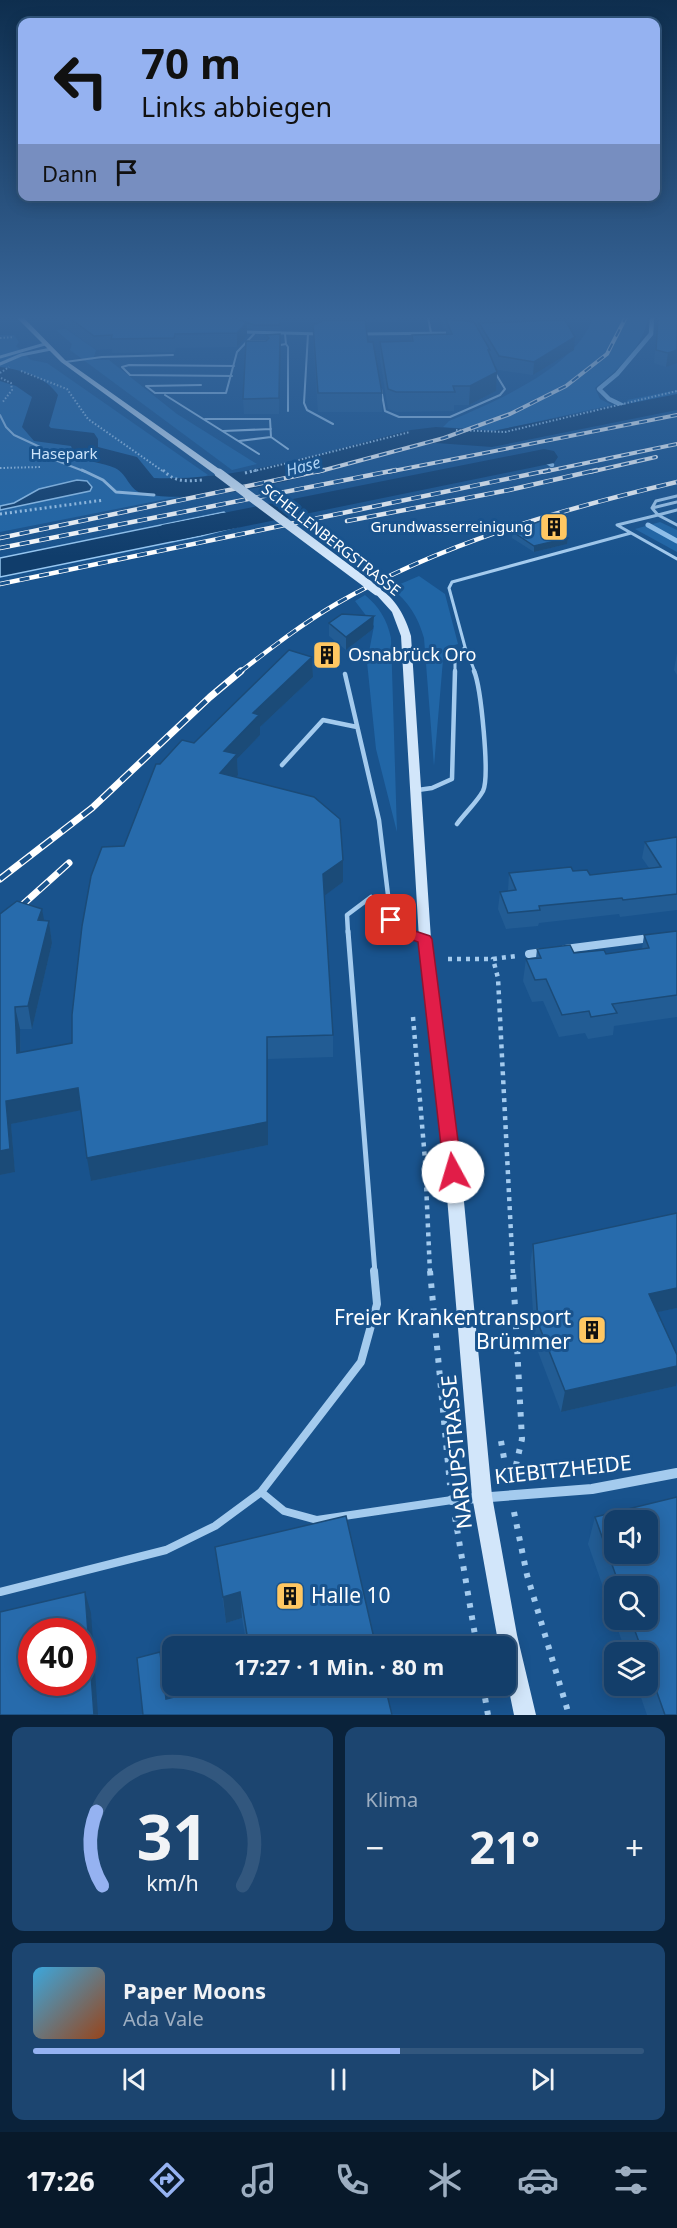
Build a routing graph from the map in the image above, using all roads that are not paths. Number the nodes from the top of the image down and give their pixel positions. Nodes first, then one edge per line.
1 (114, 397) edge
2 (170, 397) edge
3 (288, 397) edge
4 (304, 397) edge
5 (383, 397) edge
6 (495, 397) edge
7 (288, 411) dead end
8 (0, 415) edge
9 (202, 419) junction
10 (333, 424) dead end
11 (271, 429) junction
12 (222, 431) junction
13 (271, 437) junction
14 (238, 441) junction
15 (288, 449) dead end
16 (259, 454) dead end
17 (154, 495) dead end
18 (677, 496) edge
19 (677, 502) edge
20 (652, 508) junction
21 (677, 510) edge
22 (658, 514) junction
23 (677, 525) edge
24 (631, 533) junction
25 (677, 559) edge
26 (465, 647) junction
27 (345, 674) dead end
28 (357, 727) junction
29 (282, 765) dead end
30 (415, 790) junction
31 (457, 824) dead end
32 (370, 897) dead end
33 (654, 938) edge
34 (425, 939) junction
35 (529, 954) road end
36 (428, 968) joint
37 (677, 1473) edge
38 (261, 1492) junction
39 (482, 1496) junction
40 (452, 1500) joint
41 (0, 1592) edge
42 (525, 1715) edge

1 - 30 street, SCHELLENBERGSTRASSE, bridge
2 - 9 lane
3 - 7 lane
4 - 10 lane
5 - 6 lane
8 - 17 lane
9 - 11 lane
9 - 12 lane
11 - 12 lane
11 - 13 lane
12 - 14 lane
13 - 14 lane
13 - 15 lane
14 - 16 lane
18 - 20 lane
19 - 20 lane
20 - 22 lane
21 - 22 lane
22 - 23 lane
22 - 24 lane
24 - 25 lane
24 - 26 lane
26 - 30 lane
26 - 31 lane
27 - 28 lane
28 - 29 lane
28 - 34 lane
30 - 34 street, SCHELLENBERGSTRASSE
32 - 38 lane
33 - 35 street
34 - 36 street, SCHELLENBERGSTRASSE
36 - 39 street, NARUPSTRASSE
37 - 39 street, KIEBITZHEIDE
38 - 40 lane
38 - 41 lane
39 - 40 street, KIEBITZHEIDE
39 - 42 street, NARUPSTRASSE

